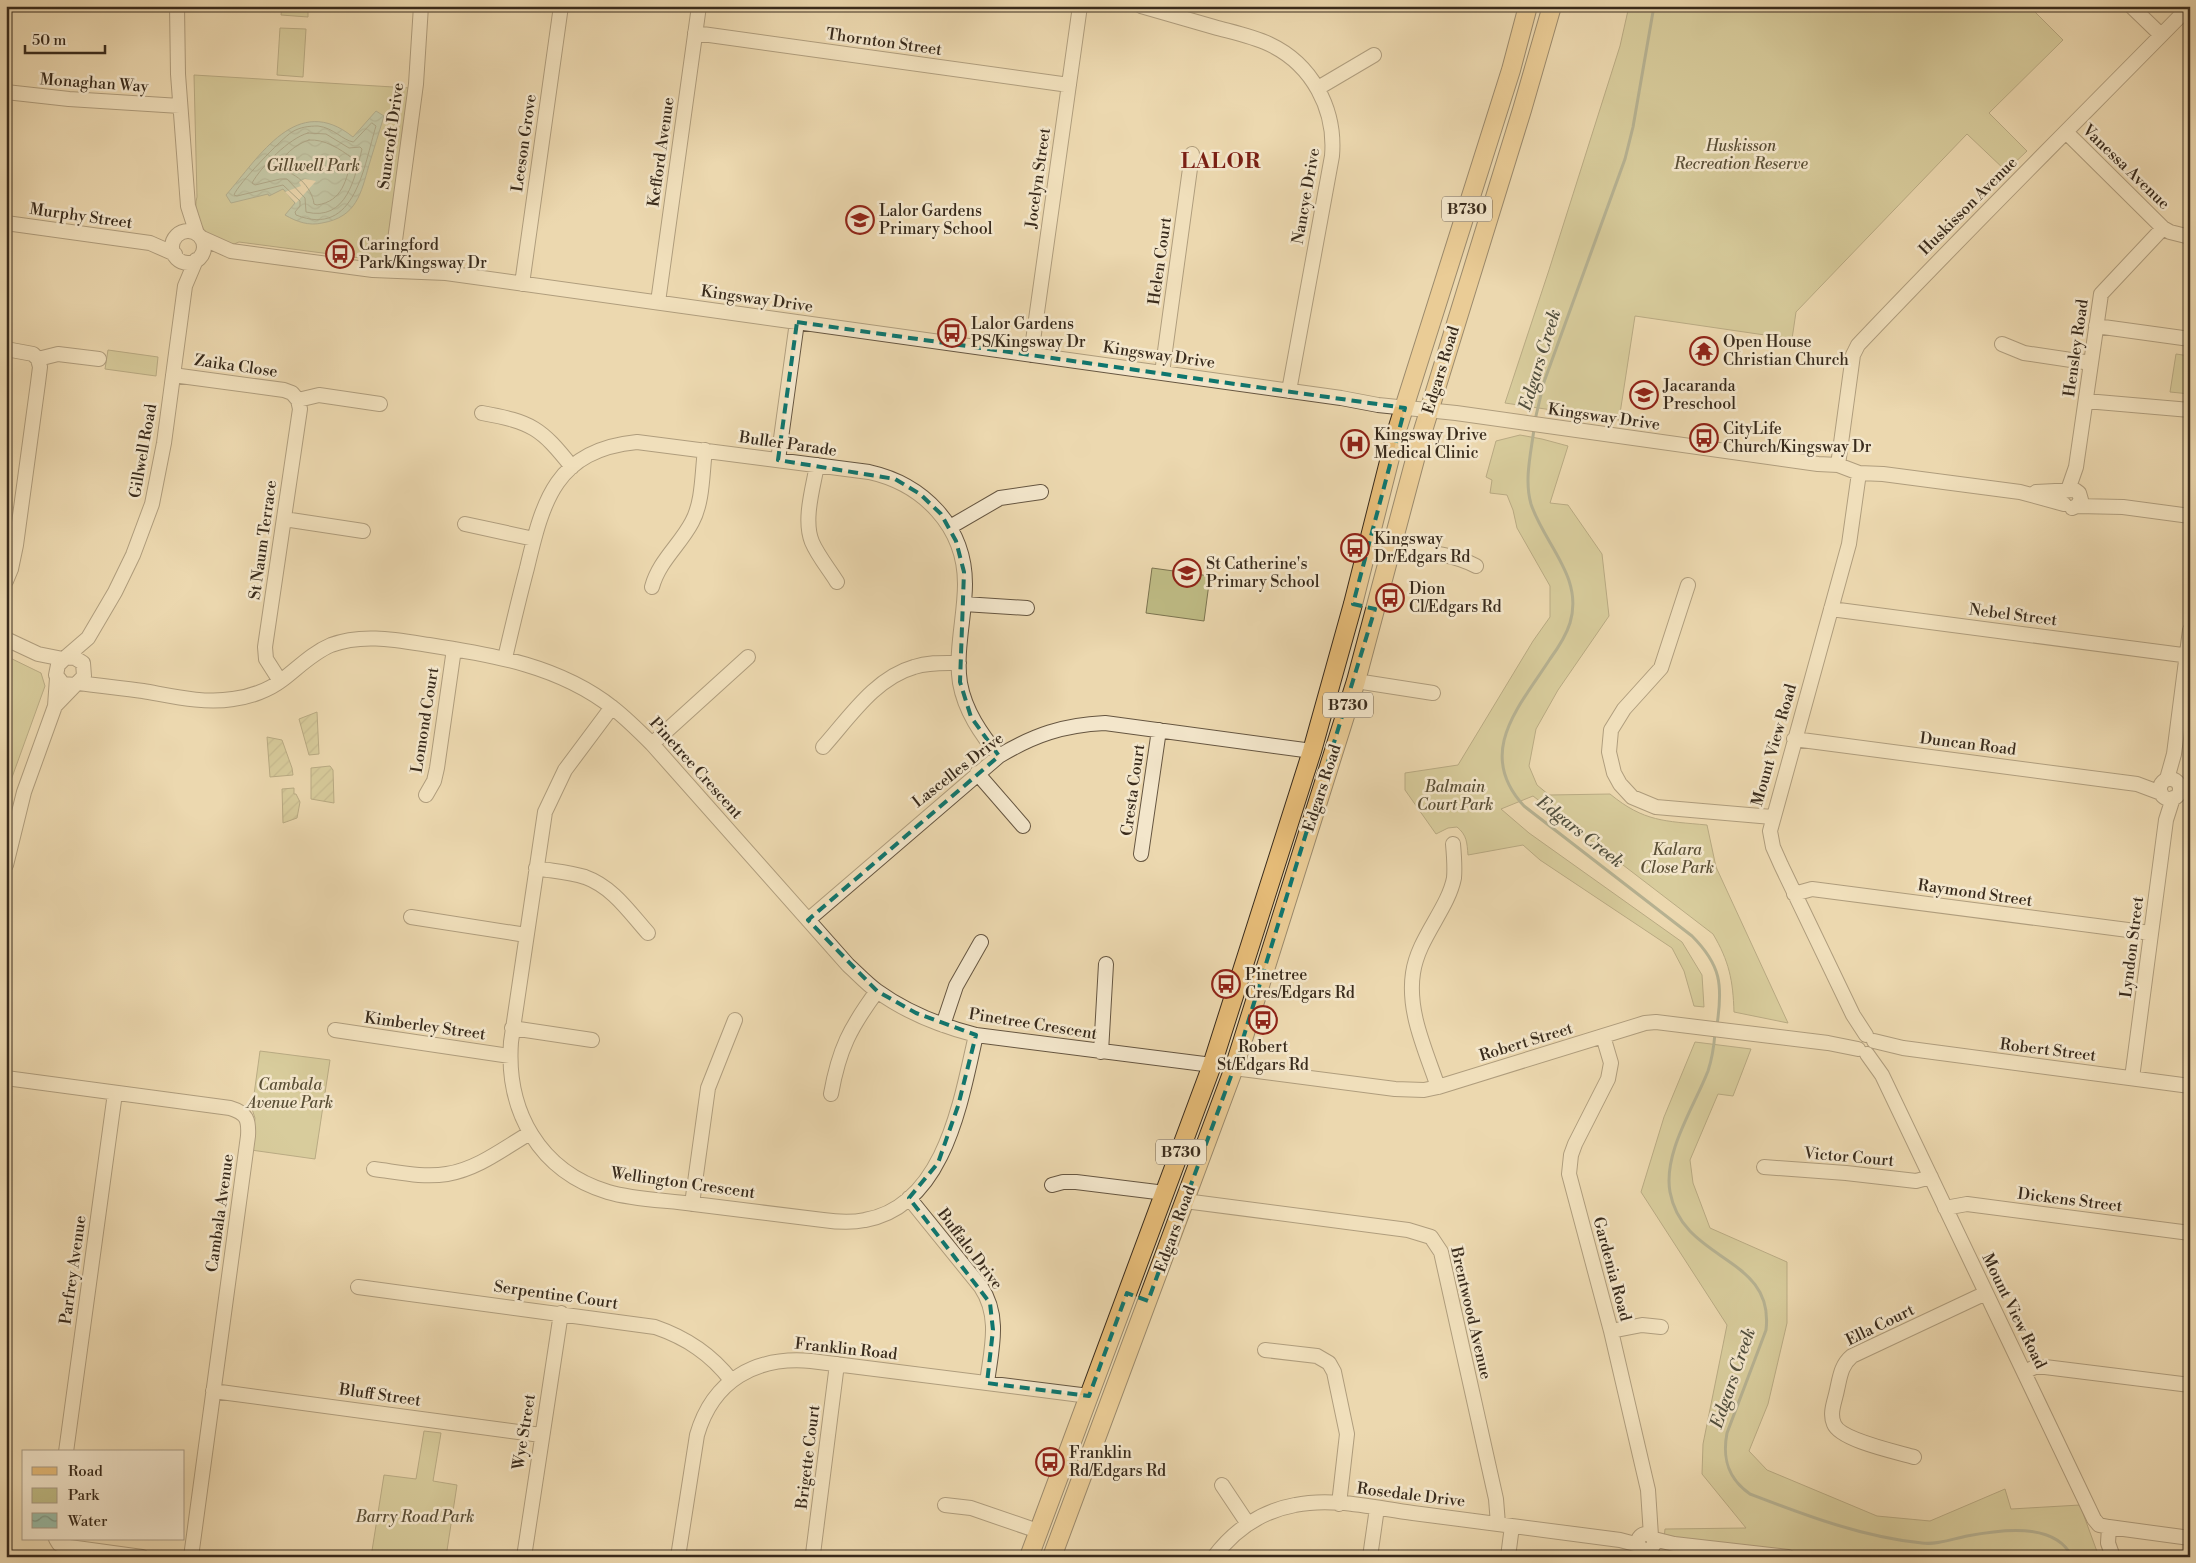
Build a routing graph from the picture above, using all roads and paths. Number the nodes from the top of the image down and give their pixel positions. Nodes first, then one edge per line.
1 (421, 6) edge
2 (561, 6) edge
3 (699, 6) edge
4 (1080, 6) edge
5 (1141, 6) edge
6 (1528, 6) edge
7 (1552, 6) edge
8 (2131, 6) edge
9 (2190, 6) edge
10 (177, 9) edge
11 (695, 33) junction
12 (2161, 35) junction
13 (1374, 55) dead end
14 (1069, 85) junction
15 (1318, 88) junction
16 (6, 92) edge
17 (180, 106) junction
18 (2066, 132) junction
19 (1192, 154) dead end
20 (188, 206) junction
21 (6, 223) edge
22 (2164, 228) junction
23 (178, 235) junction
24 (199, 236) junction
25 (2190, 237) edge
26 (150, 243) junction
27 (231, 251) junction
28 (176, 257) junction
29 (198, 258) junction
30 (391, 270) junction
31 (522, 284) junction
32 (185, 286) junction
33 (658, 302) junction
34 (797, 322) junction
35 (2096, 326) junction
36 (2190, 339) edge
37 (2002, 344) dead end
38 (6, 349) edge
39 (1031, 355) junction
40 (38, 359) junction
41 (99, 359) dead end
42 (2091, 363) junction
43 (1162, 373) junction
44 (173, 375) junction
45 (1289, 391) junction
46 (298, 400) junction
47 (2086, 401) junction
48 (380, 404) dead end
49 (1405, 408) junction
50 (1430, 410) junction
51 (2190, 410) edge
52 (482, 413) dead end
53 (705, 450) junction
54 (778, 460) junction
55 (1838, 465) junction
56 (817, 466) junction
57 (572, 467) junction
58 (1859, 473) junction
59 (1041, 492) dead end
60 (2072, 496) junction
61 (2190, 516) edge
62 (284, 520) junction
63 (465, 524) dead end
64 (950, 527) junction
65 (363, 531) dead end
66 (534, 539) junction
67 (1390, 548) junction
68 (1476, 566) dead end
69 (6, 581) edge
70 (837, 582) dead end
71 (1688, 585) dead end
72 (652, 587) dead end
73 (964, 604) junction
74 (1353, 604) junction
75 (1027, 608) dead end
76 (1374, 609) junction
77 (1831, 609) junction
78 (2190, 630) edge
79 (88, 638) junction
80 (6, 639) edge
81 (454, 649) junction
82 (38, 654) junction
83 (2188, 656) edge
84 (748, 657) dead end
85 (64, 658) junction
86 (505, 658) junction
87 (959, 663) junction
88 (57, 675) junction
89 (81, 677) junction
90 (1356, 680) junction
91 (280, 681) junction
92 (1433, 693) dead end
93 (55, 706) junction
94 (612, 707) junction
95 (1159, 730) junction
96 (1794, 739) junction
97 (652, 744) junction
98 (823, 747) dead end
99 (1312, 750) junction
100 (999, 756) junction
101 (977, 773) junction
102 (2174, 789) edge
103 (426, 795) dead end
104 (1772, 817) junction
105 (1023, 826) dead end
106 (1453, 844) dead end
107 (1141, 854) dead end
108 (6, 864) edge
109 (536, 868) junction
110 (1794, 894) junction
111 (1263, 904) junction
112 (1284, 909) junction
113 (411, 918) dead end
114 (808, 920) junction
115 (648, 934) dead end
116 (2151, 934) junction
117 (526, 935) junction
118 (981, 942) dead end
119 (1106, 964) dead end
120 (877, 991) junction
121 (735, 1020) dead end
122 (943, 1025) junction
123 (512, 1028) junction
124 (336, 1030) dead end
125 (976, 1035) junction
126 (1603, 1036) junction
127 (592, 1040) dead end
128 (1866, 1044) junction
129 (1100, 1052) junction
130 (510, 1056) junction
131 (1212, 1065) junction
132 (1234, 1068) junction
133 (6, 1078) edge
134 (2132, 1078) junction
135 (2190, 1086) edge
136 (1438, 1087) junction
137 (114, 1093) junction
138 (831, 1094) dead end
139 (530, 1133) junction
140 (1764, 1167) dead end
141 (374, 1169) dead end
142 (1931, 1177) junction
143 (1052, 1186) dead end
144 (1165, 1193) junction
145 (909, 1198) junction
146 (1185, 1200) junction
147 (692, 1204) junction
148 (1945, 1208) junction
149 (2190, 1233) edge
150 (358, 1286) dead end
151 (1127, 1293) junction
152 (1986, 1293) junction
153 (1148, 1301) junction
154 (561, 1313) junction
155 (1661, 1327) dead end
156 (1611, 1332) junction
157 (1265, 1350) dead end
158 (837, 1364) junction
159 (2024, 1372) junction
160 (731, 1380) junction
161 (987, 1384) junction
162 (2190, 1385) edge
163 (213, 1391) junction
164 (1089, 1396) junction
165 (542, 1435) junction
166 (66, 1450) edge
167 (1914, 1457) dead end
168 (1222, 1485) dead end
169 (1339, 1504) junction
170 (945, 1506) dead end
171 (1376, 1508) junction
172 (1248, 1524) junction
173 (1505, 1525) junction
174 (2109, 1527) junction
175 (1038, 1531) junction
176 (2190, 1538) edge
177 (57, 1540) edge
178 (1646, 1545) edge
179 (813, 1554) dead end
180 (142, 1557) edge
181 (191, 1557) edge
182 (524, 1557) edge
183 (678, 1557) edge
184 (1029, 1557) edge
185 (1052, 1557) edge
186 (1214, 1557) edge
187 (1370, 1557) edge
188 (1508, 1557) edge
189 (1788, 1557) edge
190 (2113, 1557) edge

1 - 30 street, Suncroft Drive
2 - 31 street, Leeson Grove
3 - 11 street, Kefford Avenue
4 - 14 street, Jocelyn Street
5 - 15 street, Nancye Drive
6 - 49 main road, Edgars Road / B730
7 - 50 main road, Edgars Road / B730
8 - 12 street
9 - 12 street, Huskisson Avenue
10 - 17 street
11 - 14 street, Thornton Street
11 - 33 street, Kefford Avenue
12 - 18 street, Huskisson Avenue
13 - 15 street
14 - 39 street, Jocelyn Street
15 - 45 street, Nancye Drive
16 - 17 street, Monaghan Way
17 - 20 street
18 - 22 street, Vanessa Avenue
18 - 55 street, Huskisson Avenue
19 - 43 street, Helen Court
20 - 23 street
20 - 24 street
21 - 26 street, Murphy Street
22 - 25 street, Vanessa Avenue
22 - 35 street, Hensley Road
23 - 24 street
23 - 26 street, Murphy Street
23 - 28 street
24 - 27 street, Kingsway Drive
24 - 29 street
26 - 28 street, Murphy Street
27 - 29 street, Kingsway Drive
27 - 30 street, Kingsway Drive
28 - 29 street
28 - 32 street, Gillwell Road
29 - 32 street, Gillwell Road
30 - 31 street, Kingsway Drive
31 - 33 street, Kingsway Drive
32 - 44 street, Gillwell Road
33 - 34 street, Kingsway Drive
34 - 39 street, Kingsway Drive
34 - 54 street
35 - 36 street
35 - 42 street, Hensley Road
37 - 42 street
38 - 40 street
39 - 43 street, Kingsway Drive
40 - 41 street
40 - 69 street
42 - 47 street, Hensley Road
43 - 45 street, Kingsway Drive
44 - 46 street, Zaika Close
44 - 79 street, Gillwell Road
45 - 49 street, Kingsway Drive
46 - 48 street
46 - 62 street, St Naum Terrace
47 - 51 street
47 - 60 street, Hensley Road
49 - 50 street, Kingsway Drive
49 - 74 main road, Edgars Road / B730
50 - 55 street, Kingsway Drive
50 - 67 main road, Edgars Road / B730
52 - 57 street
53 - 54 street, Buller Parade
53 - 57 street, Buller Parade
53 - 72 street
54 - 56 street, Buller Parade
55 - 58 street, Kingsway Drive
56 - 64 street, Buller Parade
56 - 70 street
57 - 66 street, Buller Parade
58 - 60 street, Kingsway Drive
58 - 77 street, Mount View Road
59 - 64 street
60 - 61 street, Kingsway Drive
62 - 65 street
62 - 91 street, St Naum Terrace
63 - 66 street
64 - 73 street, Buller Parade
66 - 86 street, Buller Parade
67 - 68 street
67 - 76 main road, Edgars Road / B730
71 - 104 street
73 - 75 street
73 - 87 street, Buller Parade
74 - 76 main road
74 - 99 main road, Edgars Road / B730
76 - 90 main road, Edgars Road / B730
77 - 83 street, Nebel Street
77 - 96 street, Mount View Road
78 - 83 street, Lyndon Street
79 - 85 street, Gillwell Road
79 - 89 street, Gillwell Road
80 - 82 street
81 - 86 street, Pinetree Crescent
81 - 91 street, Pinetree Crescent
81 - 103 street, Lomond Court
82 - 85 street
82 - 88 street
83 - 102 street, Lyndon Street
84 - 97 street
85 - 88 street
85 - 89 street
86 - 94 street, Pinetree Crescent
87 - 98 street
87 - 100 street, Buller Parade
88 - 89 street
88 - 93 street
89 - 91 street, Pinetree Crescent
89 - 93 street
90 - 92 street
90 - 112 main road, Edgars Road / B730
93 - 108 street
94 - 97 street, Pinetree Crescent
94 - 109 street, Wellington Crescent
95 - 99 street, Lascelles Drive
95 - 100 street, Lascelles Drive
95 - 107 street, Cresta Court
96 - 102 street, Duncan Road
96 - 104 street, Mount View Road
97 - 114 street, Pinetree Crescent
99 - 111 main road, Edgars Road / B730
100 - 101 street, Lascelles Drive
101 - 105 street
101 - 114 street, Lascelles Drive
102 - 116 street, Lyndon Street
104 - 110 street, Mount View Road
106 - 136 street
109 - 115 street
109 - 117 street, Wellington Crescent
110 - 116 street, Raymond Street
110 - 128 street, Mount View Road
111 - 112 main road
111 - 131 main road, Edgars Road / B730
112 - 132 main road, Edgars Road / B730
113 - 117 street
114 - 120 street, Pinetree Crescent
116 - 134 street, Lyndon Street
117 - 123 street, Wellington Crescent
118 - 122 street
119 - 129 street
120 - 122 street, Pinetree Crescent
120 - 138 street
121 - 147 street
122 - 125 street, Pinetree Crescent
123 - 127 street
123 - 130 street, Wellington Crescent
124 - 130 street, Kimberley Street
125 - 129 street, Pinetree Crescent
125 - 145 street, Wellington Crescent
126 - 128 street, Robert Street
126 - 136 street, Robert Street
126 - 156 street, Gardenia Road
128 - 134 street, Robert Street
128 - 142 street, Mount View Road
129 - 131 street, Pinetree Crescent
130 - 139 street, Wellington Crescent
131 - 144 main road, Edgars Road / B730
132 - 136 street, Robert Street
132 - 146 main road, Edgars Road / B730
133 - 137 street, Cambala Avenue
134 - 135 street, Robert Street
137 - 163 street, Cambala Avenue
137 - 166 street, Parfrey Avenue
139 - 141 street
139 - 147 street, Wellington Crescent
140 - 142 street, Victor Court
142 - 148 street, Mount View Road
143 - 144 street
144 - 151 main road, Edgars Road / B730
145 - 147 street, Wellington Crescent
145 - 161 street, Buffalo Drive
146 - 153 main road, Edgars Road / B730
146 - 173 street, Brentwood Avenue
148 - 149 street, Dickens Street
148 - 152 street, Mount View Road
150 - 154 street, Serpentine Court
151 - 153 main road
151 - 164 main road, Edgars Road / B730
152 - 159 street, Mount View Road
152 - 167 street, Ella Court
153 - 185 main road, Edgars Road / B730
154 - 160 street, Serpentine Court
154 - 165 street, Wye Street
155 - 156 street
156 - 178 street, Gardenia Road
157 - 169 street
158 - 160 street, Franklin Road
158 - 161 street, Franklin Road
158 - 179 street, Brigette Court
159 - 162 street
159 - 174 street, Mount View Road
160 - 183 street, Franklin Road
161 - 164 street, Franklin Road
163 - 165 street, Bluff Street
163 - 181 street, Cambala Avenue
164 - 175 main road, Edgars Road / B730
165 - 182 street, Wye Street
168 - 172 street
169 - 171 street, Rosedale Drive
169 - 172 street, Rosedale Drive
170 - 175 street
171 - 173 street, Rosedale Drive
171 - 187 street
172 - 186 street, Rosedale Drive
173 - 178 street, Rosedale Drive
173 - 188 street, Brentwood Avenue
174 - 176 street
174 - 190 street
175 - 184 main road, Edgars Road / B730
177 - 180 street
178 - 189 street, Rosedale Drive

